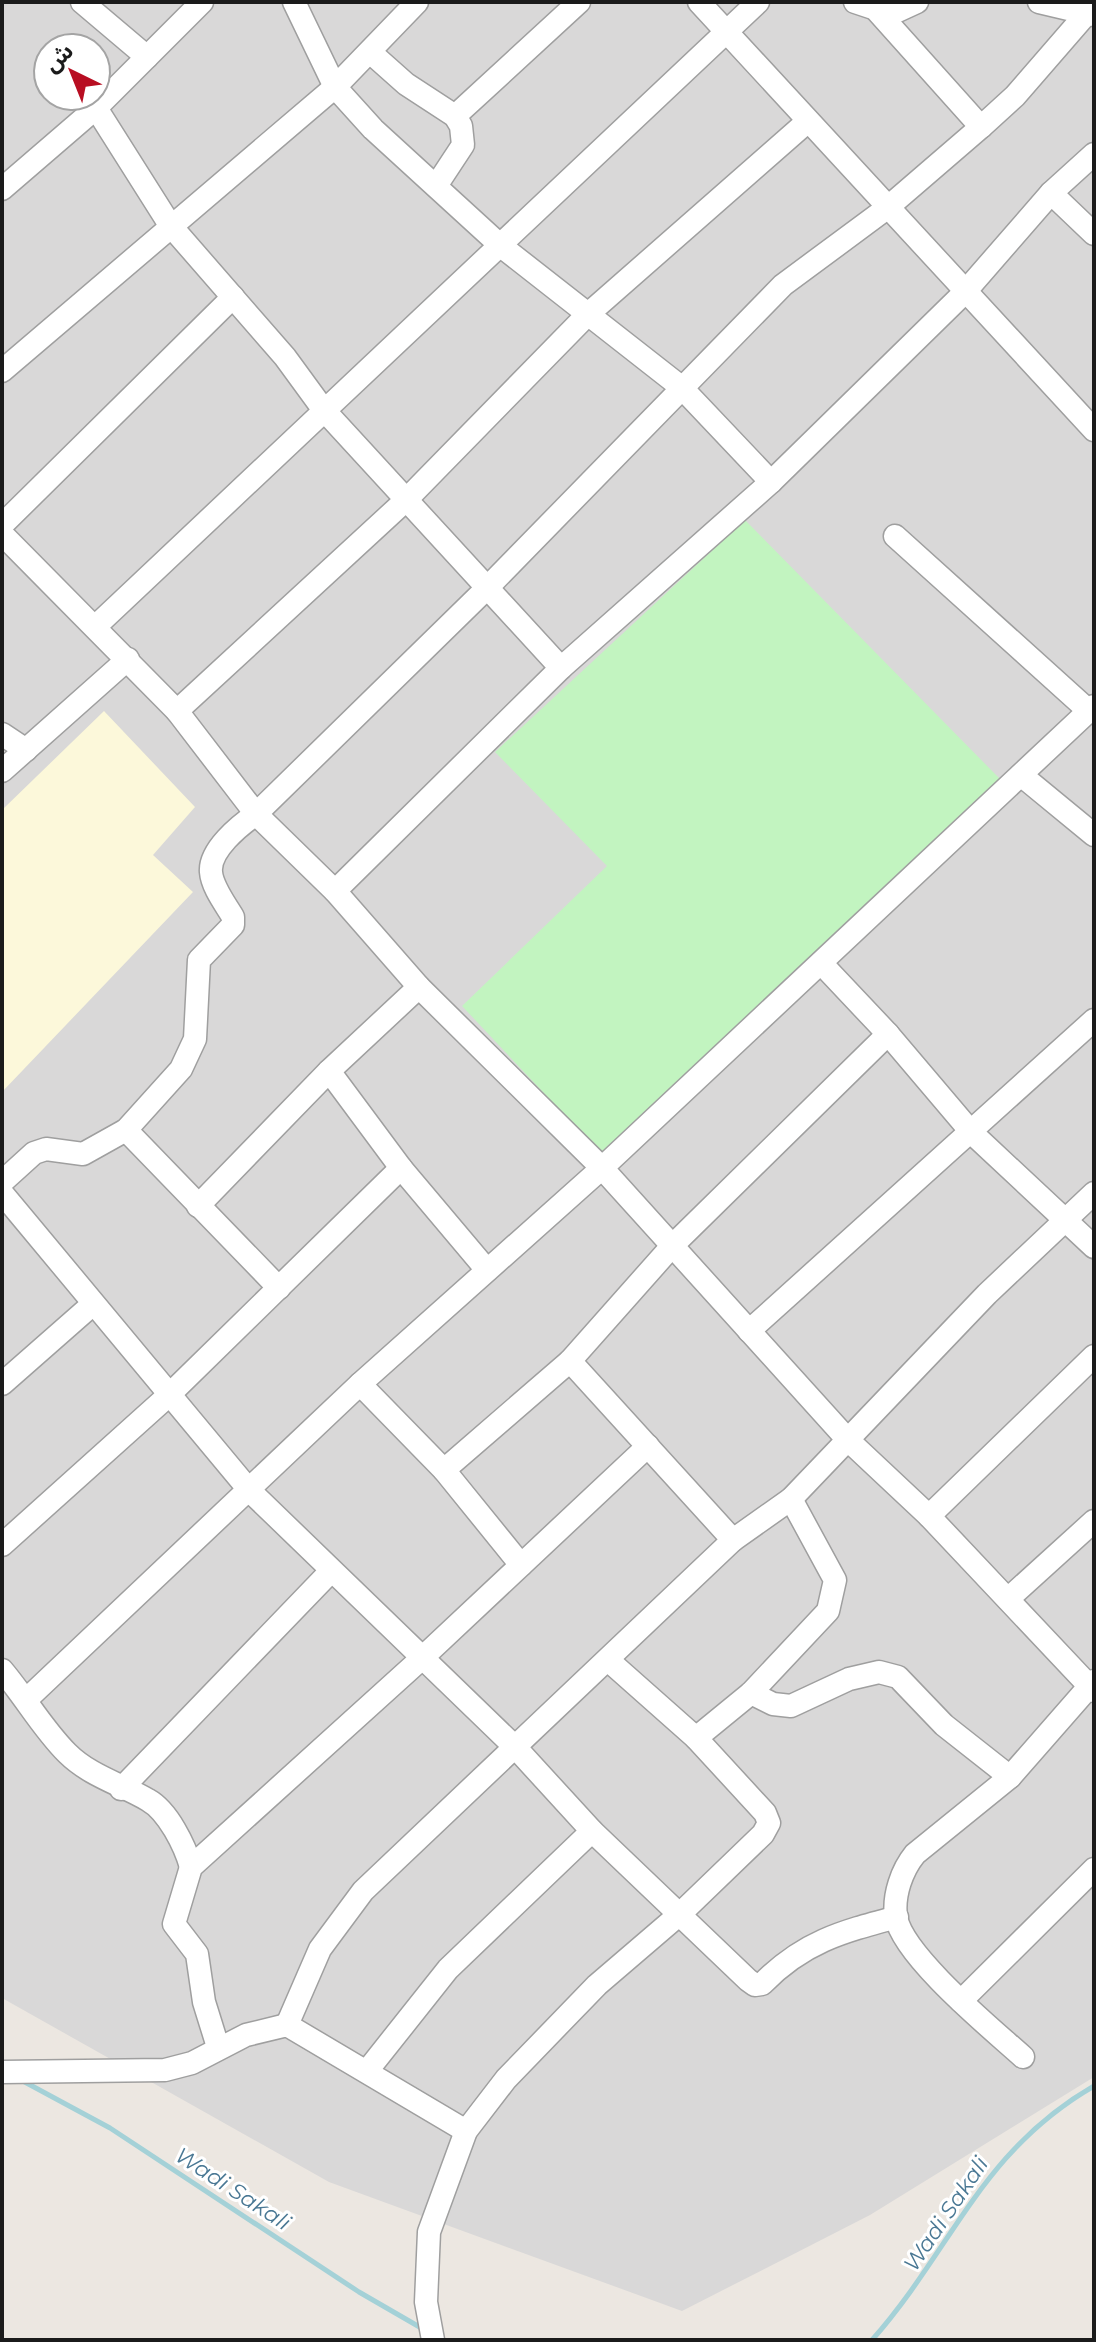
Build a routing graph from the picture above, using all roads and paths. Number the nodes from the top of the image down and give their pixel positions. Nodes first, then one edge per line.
1 (82, 2) edge
2 (294, 2) edge
3 (417, 2) edge
4 (579, 2) edge
5 (699, 2) edge
6 (758, 2) edge
7 (855, 2) edge
8 (917, 2) edge
9 (1039, 2) edge
10 (191, 7) edge
11 (878, 12) junction
12 (1091, 14) edge
13 (726, 32) junction
14 (370, 52) junction
15 (147, 57) junction
16 (335, 87) junction
17 (112, 92) edge
18 (91, 112) edge
19 (99, 112) edge
20 (455, 116) junction
21 (808, 121) junction
22 (981, 127) junction
23 (1094, 154) edge
24 (436, 186) junction
25 (2, 189) edge
26 (1051, 193) junction
27 (887, 208) junction
28 (170, 225) junction
29 (1094, 234) edge
30 (501, 246) junction
31 (964, 293) junction
32 (233, 297) junction
33 (587, 315) junction
34 (2, 371) edge
35 (681, 387) junction
36 (323, 409) junction
37 (1094, 430) edge
38 (771, 482) junction
39 (406, 500) junction
40 (2, 525) edge
41 (2, 534) edge
42 (895, 536) dead end
43 (487, 588) junction
44 (96, 626) junction
45 (128, 659) junction
46 (561, 668) junction
47 (1091, 708) edge
48 (177, 711) junction
49 (2, 734) edge
50 (26, 750) junction
51 (2, 771) edge
52 (1021, 775) junction
53 (256, 814) junction
54 (1094, 835) edge
55 (335, 891) junction
56 (821, 963) junction
57 (419, 987) junction
58 (1094, 1020) edge
59 (888, 1034) junction
60 (329, 1071) junction
61 (126, 1130) junction
62 (972, 1133) junction
63 (401, 1168) junction
64 (602, 1168) junction
65 (2, 1182) edge
66 (1094, 1193) edge
67 (6, 1205) edge
68 (198, 1206) junction
69 (1066, 1221) junction
70 (672, 1246) junction
71 (1094, 1247) edge
72 (487, 1270) junction
73 (279, 1288) junction
74 (93, 1304) junction
75 (749, 1331) junction
76 (1094, 1356) edge
77 (570, 1361) junction
78 (2, 1384) edge
79 (360, 1384) junction
80 (169, 1395) junction
81 (848, 1440) junction
82 (648, 1446) junction
83 (444, 1470) junction
84 (250, 1491) junction
85 (791, 1499) junction
86 (929, 1516) junction
87 (1094, 1521) edge
88 (733, 1540) junction
89 (2, 1545) edge
90 (521, 1565) junction
91 (331, 1571) junction
92 (1008, 1599) junction
93 (421, 1659) junction
94 (608, 1660) junction
95 (2, 1670) edge
96 (1092, 1686) edge
97 (751, 1693) junction
98 (27, 1699) junction
99 (696, 1738) junction
100 (516, 1748) junction
101 (1010, 1777) junction
102 (121, 1789) junction
103 (592, 1831) junction
104 (191, 1867) junction
105 (1094, 1869) edge
106 (681, 1913) junction
107 (897, 1917) junction
108 (961, 2001) junction
109 (287, 2025) junction
110 (218, 2047) junction
111 (1023, 2057) dead end
112 (367, 2071) junction
113 (2, 2072) edge
114 (466, 2131) junction
115 (433, 2340) edge

1 - 15 street
2 - 16 street
3 - 14 street
4 - 20 street
5 - 13 street
6 - 13 street
7 - 11 street
8 - 11 street
9 - 12 street
10 - 15 street
11 - 22 street
12 - 22 street
13 - 21 street
13 - 30 street
14 - 16 street
14 - 20 street
15 - 17 street
16 - 24 street
16 - 28 street
18 - 25 street
19 - 28 street
20 - 24 street
21 - 27 street
21 - 33 street
22 - 27 street
23 - 26 street
24 - 30 street
26 - 29 street
26 - 31 street
27 - 31 street
27 - 35 street
28 - 32 street
28 - 34 street
30 - 33 street
30 - 36 street
31 - 37 street
31 - 38 street
32 - 36 street
32 - 40 street
33 - 35 street
33 - 39 street
35 - 38 street
35 - 43 street
36 - 39 street
36 - 44 street
38 - 46 street
39 - 43 street
39 - 48 street
41 - 44 street
42 - 47 street
43 - 46 street
43 - 53 street
44 - 45 street
45 - 48 street
45 - 50 street
46 - 55 street
47 - 52 street
48 - 53 street
49 - 50 street
50 - 51 street
52 - 54 street
52 - 56 street
53 - 55 street
53 - 61 street
55 - 57 street
56 - 59 street
56 - 64 street
57 - 60 street
57 - 64 street
58 - 62 street
59 - 62 street
59 - 70 street
60 - 63 street
60 - 68 street
61 - 65 street
61 - 68 street
62 - 69 street
62 - 75 street
63 - 72 street
63 - 73 street
64 - 70 street
64 - 72 street
66 - 69 street
67 - 74 street
68 - 73 street
69 - 71 street
69 - 81 street
70 - 75 street
70 - 77 street
72 - 79 street
73 - 80 street
74 - 78 street
74 - 80 street
75 - 81 street
76 - 86 street
77 - 82 street
77 - 83 street
79 - 83 street
79 - 84 street
80 - 84 street
80 - 89 street
81 - 85 street
81 - 86 street
82 - 88 street
82 - 90 street
83 - 90 street
84 - 91 street
84 - 98 street
85 - 88 street
85 - 97 street
86 - 92 street
87 - 92 street
88 - 94 street
90 - 93 street
91 - 93 street
91 - 102 street
92 - 96 street
93 - 100 street
93 - 104 street
94 - 99 street
94 - 100 street
95 - 98 street
96 - 101 street
97 - 99 street
97 - 101 street
98 - 102 street
99 - 106 street
100 - 103 street
100 - 109 street
101 - 107 street
102 - 104 street
103 - 106 street
103 - 112 street
104 - 110 street
105 - 108 street
106 - 107 street
106 - 114 street
107 - 108 street
108 - 111 street
109 - 110 street
109 - 112 street
110 - 113 street
112 - 114 street
114 - 115 street

